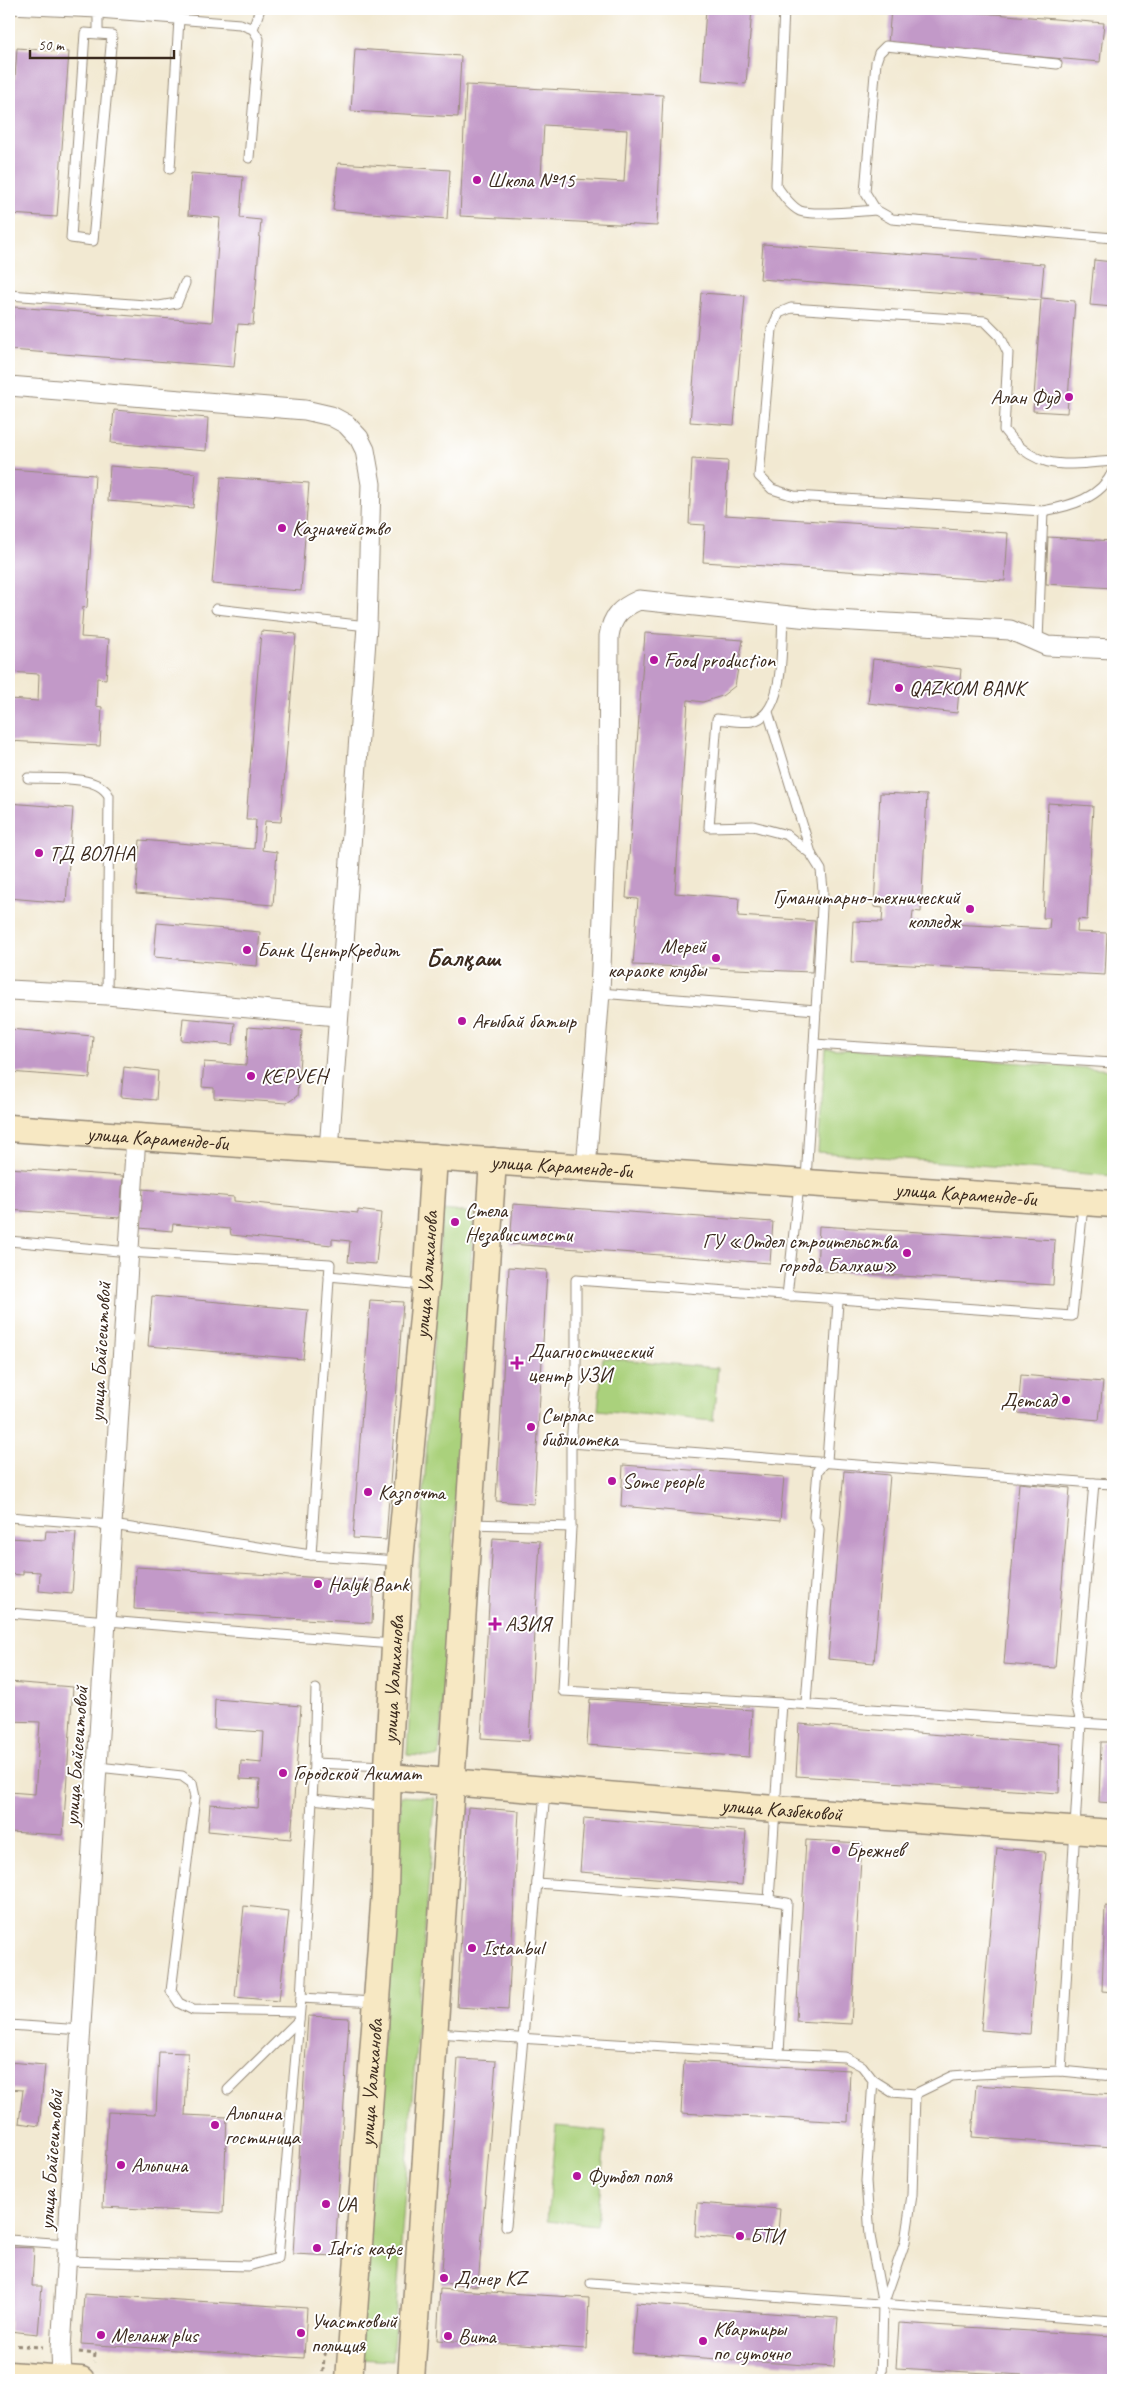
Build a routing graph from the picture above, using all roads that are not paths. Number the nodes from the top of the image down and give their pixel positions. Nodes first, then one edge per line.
1 (9, 9) edge
2 (260, 9) edge
3 (784, 9) edge
4 (98, 13) junction
5 (179, 19) junction
6 (253, 30) junction
7 (98, 33) junction
8 (1057, 64) dead end
9 (249, 158) dead end
10 (170, 169) dead end
11 (876, 210) junction
12 (1113, 238) edge
13 (185, 283) dead end
14 (9, 295) edge
15 (9, 386) edge
16 (1113, 461) edge
17 (1113, 471) edge
18 (1043, 511) junction
19 (216, 609) dead end
20 (783, 615) junction
21 (367, 626) junction
22 (1038, 642) junction
23 (1113, 649) edge
24 (768, 712) junction
25 (28, 778) dead end
26 (811, 854) junction
27 (9, 990) edge
28 (600, 994) junction
29 (107, 995) junction
30 (816, 1010) junction
31 (337, 1016) junction
32 (814, 1044) junction
33 (1113, 1063) edge
34 (9, 1128) edge
35 (136, 1136) junction
36 (329, 1150) junction
37 (434, 1157) junction
38 (493, 1161) junction
39 (586, 1168) junction
40 (803, 1183) junction
41 (1083, 1202) junction
42 (1113, 1204) edge
43 (9, 1241) edge
44 (129, 1252) junction
45 (329, 1276) junction
46 (426, 1285) junction
47 (787, 1296) junction
48 (571, 1443) junction
49 (827, 1461) junction
50 (1094, 1483) junction
51 (1113, 1484) edge
52 (9, 1517) edge
53 (468, 1524) junction
54 (112, 1526) junction
55 (571, 1527) junction
56 (310, 1555) junction
57 (400, 1561) junction
58 (9, 1613) edge
59 (107, 1621) junction
60 (396, 1644) junction
61 (316, 1690) dead end
62 (782, 1703) junction
63 (806, 1703) junction
64 (1081, 1723) junction
65 (1113, 1725) edge
66 (314, 1763) junction
67 (98, 1767) junction
68 (389, 1771) junction
69 (449, 1783) junction
70 (545, 1790) junction
71 (311, 1799) junction
72 (387, 1806) junction
73 (775, 1809) junction
74 (1074, 1830) junction
75 (1113, 1833) edge
76 (537, 1883) junction
77 (770, 1900) junction
78 (301, 1998) junction
79 (377, 2002) junction
80 (299, 2016) junction
81 (9, 2025) edge
82 (82, 2030) junction
83 (433, 2033) junction
84 (523, 2039) junction
85 (779, 2054) junction
86 (1061, 2071) junction
87 (1113, 2076) edge
88 (874, 2080) junction
89 (228, 2090) dead end
90 (915, 2094) junction
91 (506, 2226) dead end
92 (9, 2240) edge
93 (67, 2253) junction
94 (591, 2283) dead end
95 (883, 2305) junction
96 (1113, 2321) edge
97 (9, 2375) edge
98 (68, 2380) edge
99 (348, 2380) edge
100 (410, 2380) edge
101 (880, 2380) edge

1 - 4 lane
2 - 6 lane
3 - 11 lane
4 - 5 lane
4 - 7 lane
5 - 6 lane
5 - 10 lane
6 - 9 lane
7 - 7 lane
8 - 11 lane
11 - 12 lane
13 - 14 lane
15 - 21 street
16 - 18 lane
17 - 18 lane
18 - 22 lane
19 - 21 lane
20 - 22 street
20 - 24 lane
20 - 28 street
21 - 31 street
22 - 23 street
24 - 26 lane
24 - 26 lane
25 - 29 lane
26 - 30 lane
27 - 29 street
28 - 30 lane
28 - 39 street
29 - 31 street
30 - 32 lane
31 - 36 street
32 - 33 lane
32 - 40 lane
34 - 35 street, улица Караменде-би
35 - 36 street, улица Караменде-би
35 - 44 street, улица Байсеитовой
36 - 37 street, улица Караменде-би
37 - 38 street, улица Караменде-би
37 - 46 street, улица Уалиханова
38 - 39 street, улица Караменде-би
38 - 53 street
39 - 40 street, улица Караменде-би
40 - 41 street, улица Караменде-би
40 - 47 lane
41 - 42 street, улица Караменде-би
41 - 47 lane
43 - 44 lane
44 - 45 lane
44 - 54 street, улица Байсеитовой
45 - 46 lane
45 - 56 lane
46 - 57 street, улица Уалиханова
47 - 48 lane
47 - 49 lane
48 - 49 lane
48 - 55 lane
49 - 50 lane
49 - 63 lane
50 - 51 lane
50 - 64 lane
52 - 54 lane
53 - 55 lane
53 - 69 street
54 - 56 lane
54 - 59 street, улица Байсеитовой
55 - 62 lane
56 - 57 lane
57 - 60 street, улица Уалиханова
58 - 59 lane
59 - 60 lane
59 - 67 street, улица Байсеитовой
60 - 68 street, улица Уалиханова
61 - 66 lane
62 - 63 lane
62 - 73 lane
63 - 64 lane
64 - 65 lane
64 - 74 lane
66 - 68 lane
66 - 71 lane
67 - 80 lane
67 - 82 street, улица Байсеитовой
68 - 69 street, улица Казбековой
68 - 72 street, улица Уалиханова
69 - 70 street, улица Казбековой
69 - 83 street
70 - 73 street, улица Казбековой
70 - 76 lane
71 - 72 lane
71 - 78 lane
72 - 79 street, улица Уалиханова
73 - 74 street, улица Казбековой
73 - 77 lane
74 - 75 street, улица Казбековой
74 - 86 lane
76 - 77 lane
76 - 84 lane
77 - 85 lane
78 - 79 lane
78 - 80 lane
79 - 99 street, улица Уалиханова
80 - 89 lane
80 - 93 lane
81 - 82 lane
82 - 93 street, улица Байсеитовой
83 - 84 lane
83 - 100 street
84 - 85 lane
84 - 91 lane
85 - 88 lane
86 - 87 lane
86 - 90 lane
88 - 90 lane
88 - 95 lane
90 - 95 lane
92 - 93 lane
93 - 98 street, улица Байсеитовой
94 - 95 lane
95 - 96 lane
95 - 101 lane
97 - 98 street

